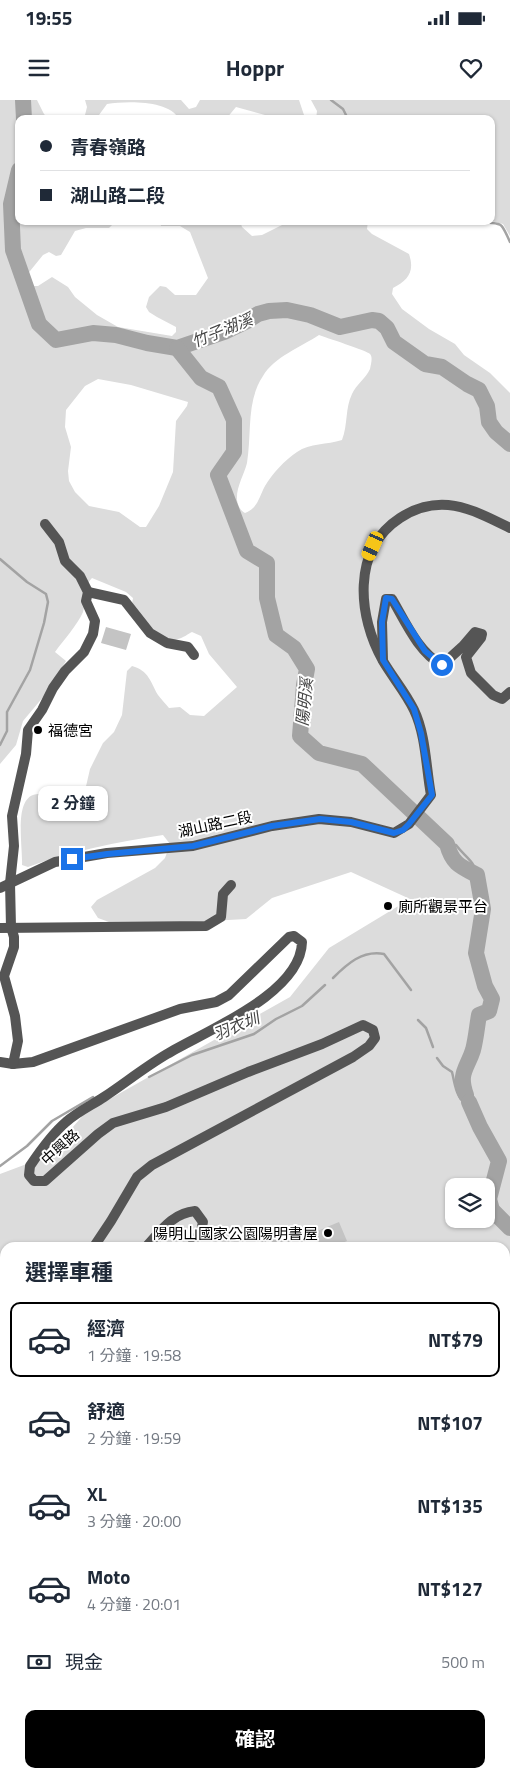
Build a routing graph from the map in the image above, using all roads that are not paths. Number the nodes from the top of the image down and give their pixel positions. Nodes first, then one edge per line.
1 (45, 524) dead end
2 (510, 528) edge
3 (88, 592) junction
4 (194, 655) dead end
5 (383, 660) junction
6 (510, 692) edge
7 (10, 883) junction
8 (231, 885) dead end
9 (0, 888) edge
10 (5, 927) edge
11 (0, 1062) edge
12 (13, 1064) junction
13 (97, 1242) edge
14 (150, 1242) edge
15 (194, 1242) edge

1 - 3 street
2 - 5 street
3 - 4 street
3 - 7 street
5 - 6 street
5 - 7 street, 湖山路二段
7 - 9 street, 湖山路二段
7 - 10 street
8 - 10 street
10 - 12 street
11 - 12 street, 中興路
12 - 13 street, 中興路
14 - 15 street

